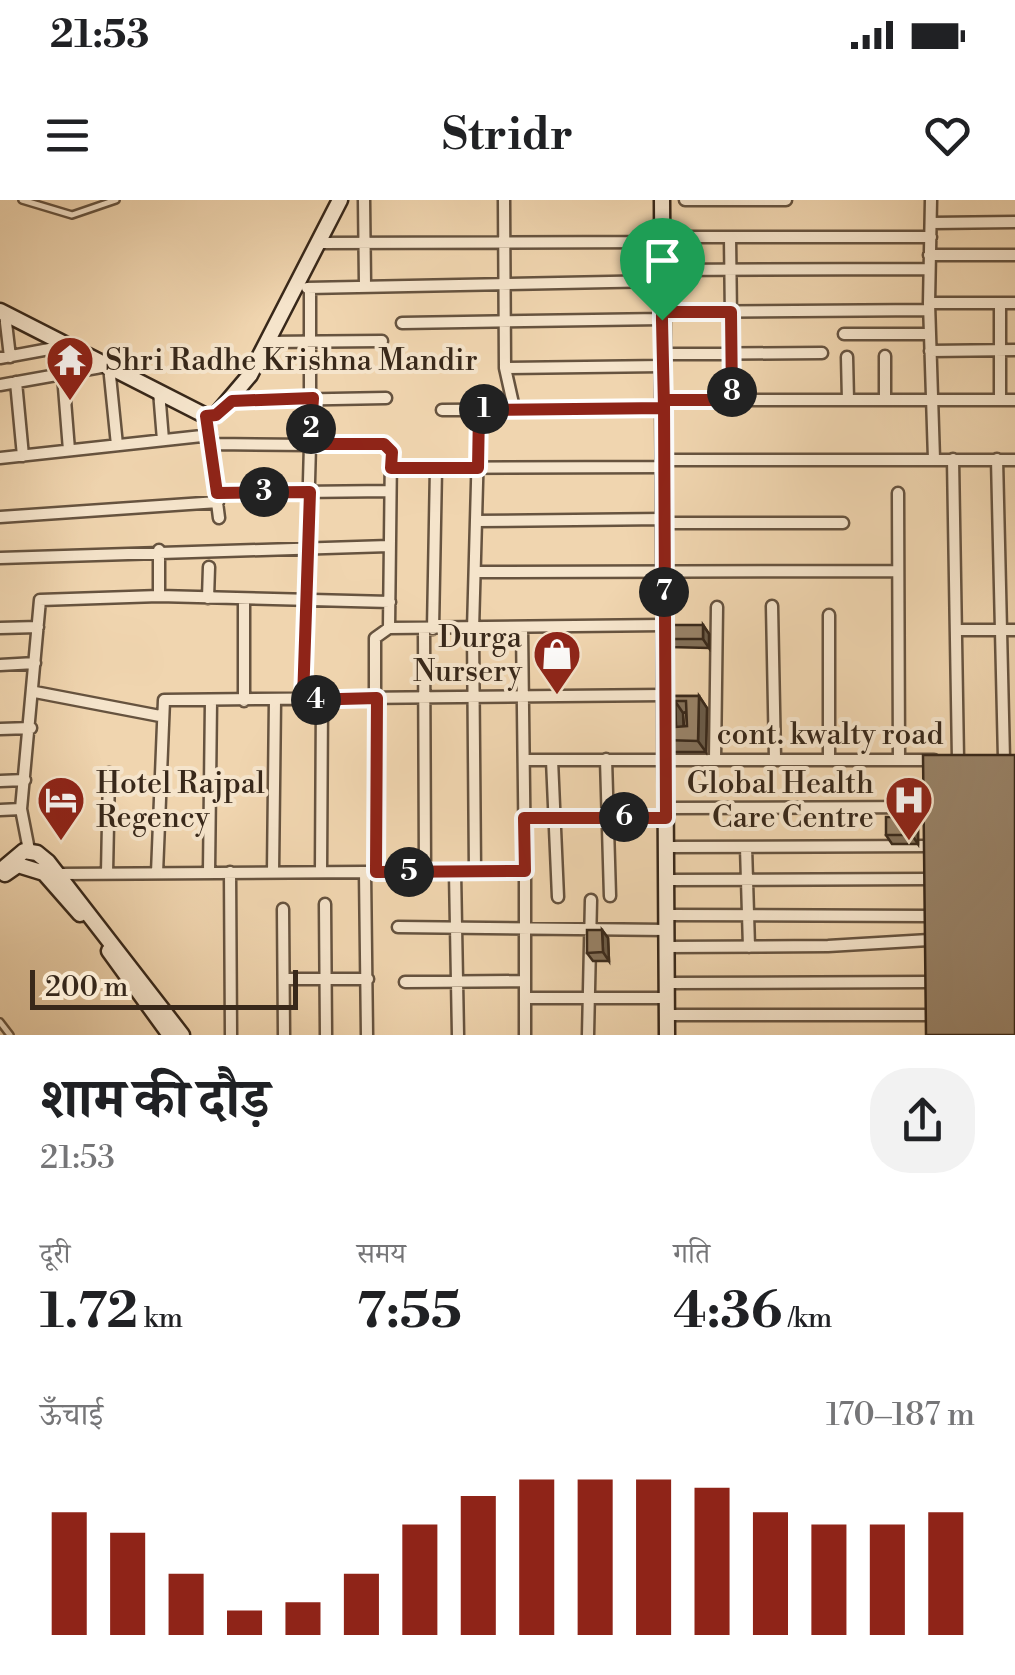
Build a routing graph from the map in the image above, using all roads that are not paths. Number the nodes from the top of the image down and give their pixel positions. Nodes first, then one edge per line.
1 (22, 200) edge
2 (116, 200) edge
3 (340, 200) edge
4 (364, 200) edge
5 (504, 200) edge
6 (662, 200) edge
7 (686, 200) edge
8 (740, 200) edge
9 (786, 200) edge
10 (931, 200) edge
11 (1015, 222) edge
12 (932, 223) junction
13 (730, 237) junction
14 (931, 237) junction
15 (661, 240) junction
16 (318, 243) junction
17 (364, 244) junction
18 (505, 244) junction
19 (929, 255) junction
20 (1015, 255) edge
21 (929, 268) junction
22 (730, 270) junction
23 (661, 276) junction
24 (505, 282) junction
25 (365, 284) junction
26 (1015, 302) edge
27 (1000, 303) junction
28 (929, 307) junction
29 (3, 312) edge
30 (731, 312) junction
31 (662, 316) junction
32 (505, 321) junction
33 (402, 323) dead end
34 (844, 334) dead end
35 (930, 334) junction
36 (382, 341) dead end
37 (267, 342) junction
38 (312, 342) junction
39 (72, 345) junction
40 (1000, 350) junction
41 (1015, 350) edge
42 (930, 351) junction
43 (822, 353) dead end
44 (732, 354) junction
45 (885, 356) dead end
46 (847, 357) dead end
47 (5, 358) edge
48 (663, 360) junction
49 (110, 366) junction
50 (505, 368) junction
51 (63, 374) junction
52 (16, 382) junction
53 (0, 385) edge
54 (159, 391) junction
55 (313, 398) junction
56 (386, 398) dead end
57 (732, 400) junction
58 (848, 400) junction
59 (885, 400) junction
60 (932, 400) junction
61 (1000, 400) junction
62 (1015, 400) edge
63 (232, 401) junction
64 (664, 404) junction
65 (514, 408) junction
66 (442, 410) dead end
67 (479, 410) junction
68 (206, 416) junction
69 (163, 440) junction
70 (212, 440) junction
71 (310, 444) junction
72 (117, 445) junction
73 (68, 450) junction
74 (23, 456) junction
75 (0, 458) edge
76 (934, 459) junction
77 (953, 459) junction
78 (997, 459) junction
79 (1015, 460) edge
80 (664, 464) junction
81 (391, 468) junction
82 (436, 468) junction
83 (478, 468) junction
84 (390, 491) junction
85 (310, 492) junction
86 (898, 492) dead end
87 (218, 497) junction
88 (0, 517) edge
89 (219, 518) dead end
90 (476, 520) junction
91 (664, 521) junction
92 (842, 523) dead end
93 (389, 546) junction
94 (309, 547) junction
95 (159, 550) junction
96 (0, 558) edge
97 (210, 567) dead end
98 (474, 572) junction
99 (664, 572) junction
100 (898, 572) junction
101 (159, 596) junction
102 (208, 598) junction
103 (308, 600) junction
104 (244, 601) junction
105 (390, 602) junction
106 (772, 606) dead end
107 (717, 607) dead end
108 (828, 616) dead end
109 (664, 624) junction
110 (38, 627) junction
111 (0, 628) edge
112 (389, 628) junction
113 (522, 628) junction
114 (428, 629) junction
115 (473, 630) junction
116 (956, 630) junction
117 (1009, 630) edge
118 (35, 663) junction
119 (0, 665) edge
120 (34, 692) junction
121 (664, 695) junction
122 (524, 697) junction
123 (377, 698) junction
124 (424, 698) junction
125 (474, 698) junction
126 (275, 700) junction
127 (303, 700) junction
128 (322, 700) junction
129 (211, 701) junction
130 (244, 701) junction
131 (160, 716) junction
132 (31, 728) junction
133 (0, 729) edge
134 (664, 758) junction
135 (775, 758) junction
136 (829, 758) junction
137 (606, 759) junction
138 (714, 759) junction
139 (899, 759) junction
140 (958, 759) junction
141 (974, 759) edge
142 (989, 759) edge
143 (1010, 759) edge
144 (524, 760) junction
145 (552, 760) junction
146 (928, 760) junction
147 (109, 772) dead end
148 (928, 776) edge
149 (25, 780) junction
150 (0, 781) edge
151 (928, 791) edge
152 (928, 807) junction
153 (20, 808) junction
154 (0, 810) edge
155 (666, 813) junction
156 (607, 817) junction
157 (524, 818) junction
158 (554, 818) junction
159 (929, 846) junction
160 (666, 847) junction
161 (746, 847) junction
162 (29, 850) junction
163 (0, 871) edge
164 (525, 871) junction
165 (209, 872) junction
166 (230, 872) junction
167 (273, 872) junction
168 (322, 872) junction
169 (370, 872) junction
170 (424, 872) junction
171 (455, 872) junction
172 (476, 872) junction
173 (107, 873) junction
174 (157, 873) junction
175 (60, 874) junction
176 (929, 879) junction
177 (0, 880) edge
178 (667, 880) junction
179 (747, 880) junction
180 (610, 896) dead end
181 (558, 897) dead end
182 (591, 900) dead end
183 (324, 904) dead end
184 (283, 909) dead end
185 (748, 913) junction
186 (929, 916) junction
187 (668, 922) junction
188 (398, 927) dead end
189 (457, 928) junction
190 (526, 929) junction
191 (591, 932) junction
192 (930, 940) junction
193 (667, 947) junction
194 (749, 947) junction
195 (930, 954) edge
196 (930, 968) edge
197 (284, 979) junction
198 (326, 979) junction
199 (368, 979) junction
200 (458, 981) junction
201 (525, 981) junction
202 (405, 982) dead end
203 (930, 982) junction
204 (667, 991) junction
205 (525, 998) junction
206 (588, 998) junction
207 (666, 1015) junction
208 (947, 1015) edge
209 (930, 1016) junction
210 (0, 1022) edge
211 (10, 1035) edge
212 (170, 1035) edge
213 (182, 1035) edge
214 (230, 1035) edge
215 (284, 1035) edge
216 (326, 1035) edge
217 (368, 1035) edge
218 (458, 1035) edge
219 (525, 1035) edge
220 (588, 1035) edge
221 (666, 1035) edge
222 (930, 1035) edge

1 - 2 lane
3 - 16 street
4 - 17 street
5 - 18 street
6 - 15 street
7 - 8 street
8 - 9 street
10 - 12 street
11 - 12 street
12 - 14 street
13 - 14 street
13 - 15 street
13 - 22 street
14 - 19 street
15 - 18 street
15 - 23 street
16 - 17 street
16 - 37 street
17 - 18 street
17 - 25 street
18 - 24 street
19 - 20 street
19 - 21 street
21 - 22 street
21 - 28 street
22 - 23 street
22 - 30 street
23 - 24 street
23 - 31 street
24 - 25 street
24 - 32 street
25 - 38 street
26 - 27 street
27 - 28 street
27 - 40 street
28 - 30 street
28 - 35 street
29 - 39 street
29 - 47 street
30 - 31 street
30 - 44 street
31 - 32 street
31 - 48 street
32 - 33 street
32 - 50 street
34 - 35 street
35 - 42 street
36 - 38 street
37 - 38 street
37 - 63 street
38 - 55 street
39 - 47 street
39 - 49 street
40 - 41 street
40 - 42 street
40 - 61 street
42 - 60 street
43 - 44 street
44 - 48 street
44 - 57 street
45 - 59 street
46 - 58 street
48 - 50 street
48 - 64 street
49 - 51 street
49 - 54 street
49 - 72 street
50 - 65 street
51 - 52 street
51 - 73 street
52 - 53 street
52 - 74 street
54 - 68 street
54 - 69 street
55 - 56 street
55 - 63 street
55 - 71 street
57 - 58 street
57 - 64 street
58 - 59 street
59 - 60 street
60 - 61 street
60 - 76 street
61 - 62 street
63 - 68 street
64 - 65 street
64 - 80 street
65 - 67 street
66 - 67 street
67 - 83 street
68 - 70 street
69 - 70 street
69 - 72 street
70 - 71 street
70 - 87 street
71 - 81 street
71 - 85 street
72 - 73 street
73 - 74 street
74 - 75 street
76 - 77 street
76 - 80 street
77 - 78 street
77 - 116 street
78 - 79 street
78 - 117 street
80 - 83 street
80 - 91 street
81 - 82 street
81 - 84 street
82 - 83 street
82 - 114 street
83 - 90 street
84 - 85 street
84 - 93 street
85 - 87 street
85 - 94 street
86 - 100 street
87 - 88 street
87 - 89 street
90 - 91 street
90 - 98 street
91 - 92 street
91 - 99 street
93 - 94 street
93 - 105 street
94 - 95 street
94 - 103 street
95 - 96 street
95 - 101 street
97 - 102 street
98 - 99 street
98 - 115 street
99 - 100 street
99 - 109 street
100 - 139 street
101 - 102 street
101 - 110 street
102 - 104 street
103 - 104 street
103 - 105 street
103 - 127 street
104 - 130 street
105 - 112 street
106 - 135 street
107 - 138 street
108 - 136 street
109 - 113 street
109 - 121 street
110 - 111 street
110 - 118 street
112 - 114 street
112 - 123 street
113 - 115 street
113 - 122 street
114 - 115 street
114 - 124 street
115 - 125 street
116 - 117 street
116 - 140 street
117 - 143 street
118 - 119 street
118 - 120 street
120 - 131 street
120 - 132 street
121 - 122 street
121 - 134 street
122 - 125 street
122 - 144 street
123 - 124 street
123 - 128 street
123 - 169 street
124 - 125 street
124 - 170 street
125 - 172 street
126 - 127 street
126 - 130 street
126 - 167 street
127 - 128 street
128 - 168 street
129 - 130 street
129 - 131 street
129 - 165 street
131 - 174 street
132 - 133 street
132 - 149 street
134 - 137 street, cont. kwalty road
134 - 138 street, cont. kwalty road
134 - 155 street
135 - 136 street, cont. kwalty road
135 - 138 street, cont. kwalty road
136 - 139 street, cont. kwalty road
137 - 145 street, cont. kwalty road
137 - 156 street
139 - 146 street, cont. kwalty road
140 - 141 street, cont. kwalty road
140 - 146 street, cont. kwalty road
142 - 143 street
144 - 145 street, cont. kwalty road
144 - 157 street
145 - 158 street
146 - 148 street
147 - 173 street
149 - 150 street
149 - 153 street
151 - 152 street
152 - 155 street
152 - 159 street
153 - 154 street
153 - 162 street
155 - 156 street
155 - 160 street
156 - 158 street
156 - 180 street
157 - 158 street
157 - 164 street
158 - 181 street
159 - 161 street
159 - 176 street
160 - 161 street
160 - 178 street
161 - 179 street
162 - 163 street
162 - 175 street
164 - 172 street
164 - 190 street
165 - 166 street
165 - 174 street
166 - 167 street
166 - 214 street
167 - 168 street
168 - 169 street
169 - 170 street
169 - 199 street
170 - 171 street
171 - 172 street
171 - 189 street
173 - 174 street
173 - 175 street
175 - 213 street
176 - 179 street
176 - 186 street
177 - 212 street
178 - 179 street
178 - 187 street
179 - 185 street
182 - 191 street
183 - 198 street
184 - 197 street
185 - 186 street
185 - 187 street
185 - 194 street
186 - 192 street
187 - 191 street
187 - 193 street
188 - 189 street
189 - 190 street
189 - 200 street
190 - 191 street
190 - 201 street
191 - 206 street
192 - 194 street
192 - 195 street
193 - 194 street
193 - 204 street
196 - 203 street
197 - 198 street
197 - 215 street
198 - 199 street
198 - 216 street
199 - 217 street
200 - 201 street
200 - 202 street
200 - 218 street
201 - 205 street
203 - 204 street
203 - 209 street
204 - 206 street
204 - 207 street
205 - 206 street
205 - 219 street
206 - 220 street
207 - 209 street
207 - 221 street
208 - 209 street
209 - 222 street
210 - 211 lane

